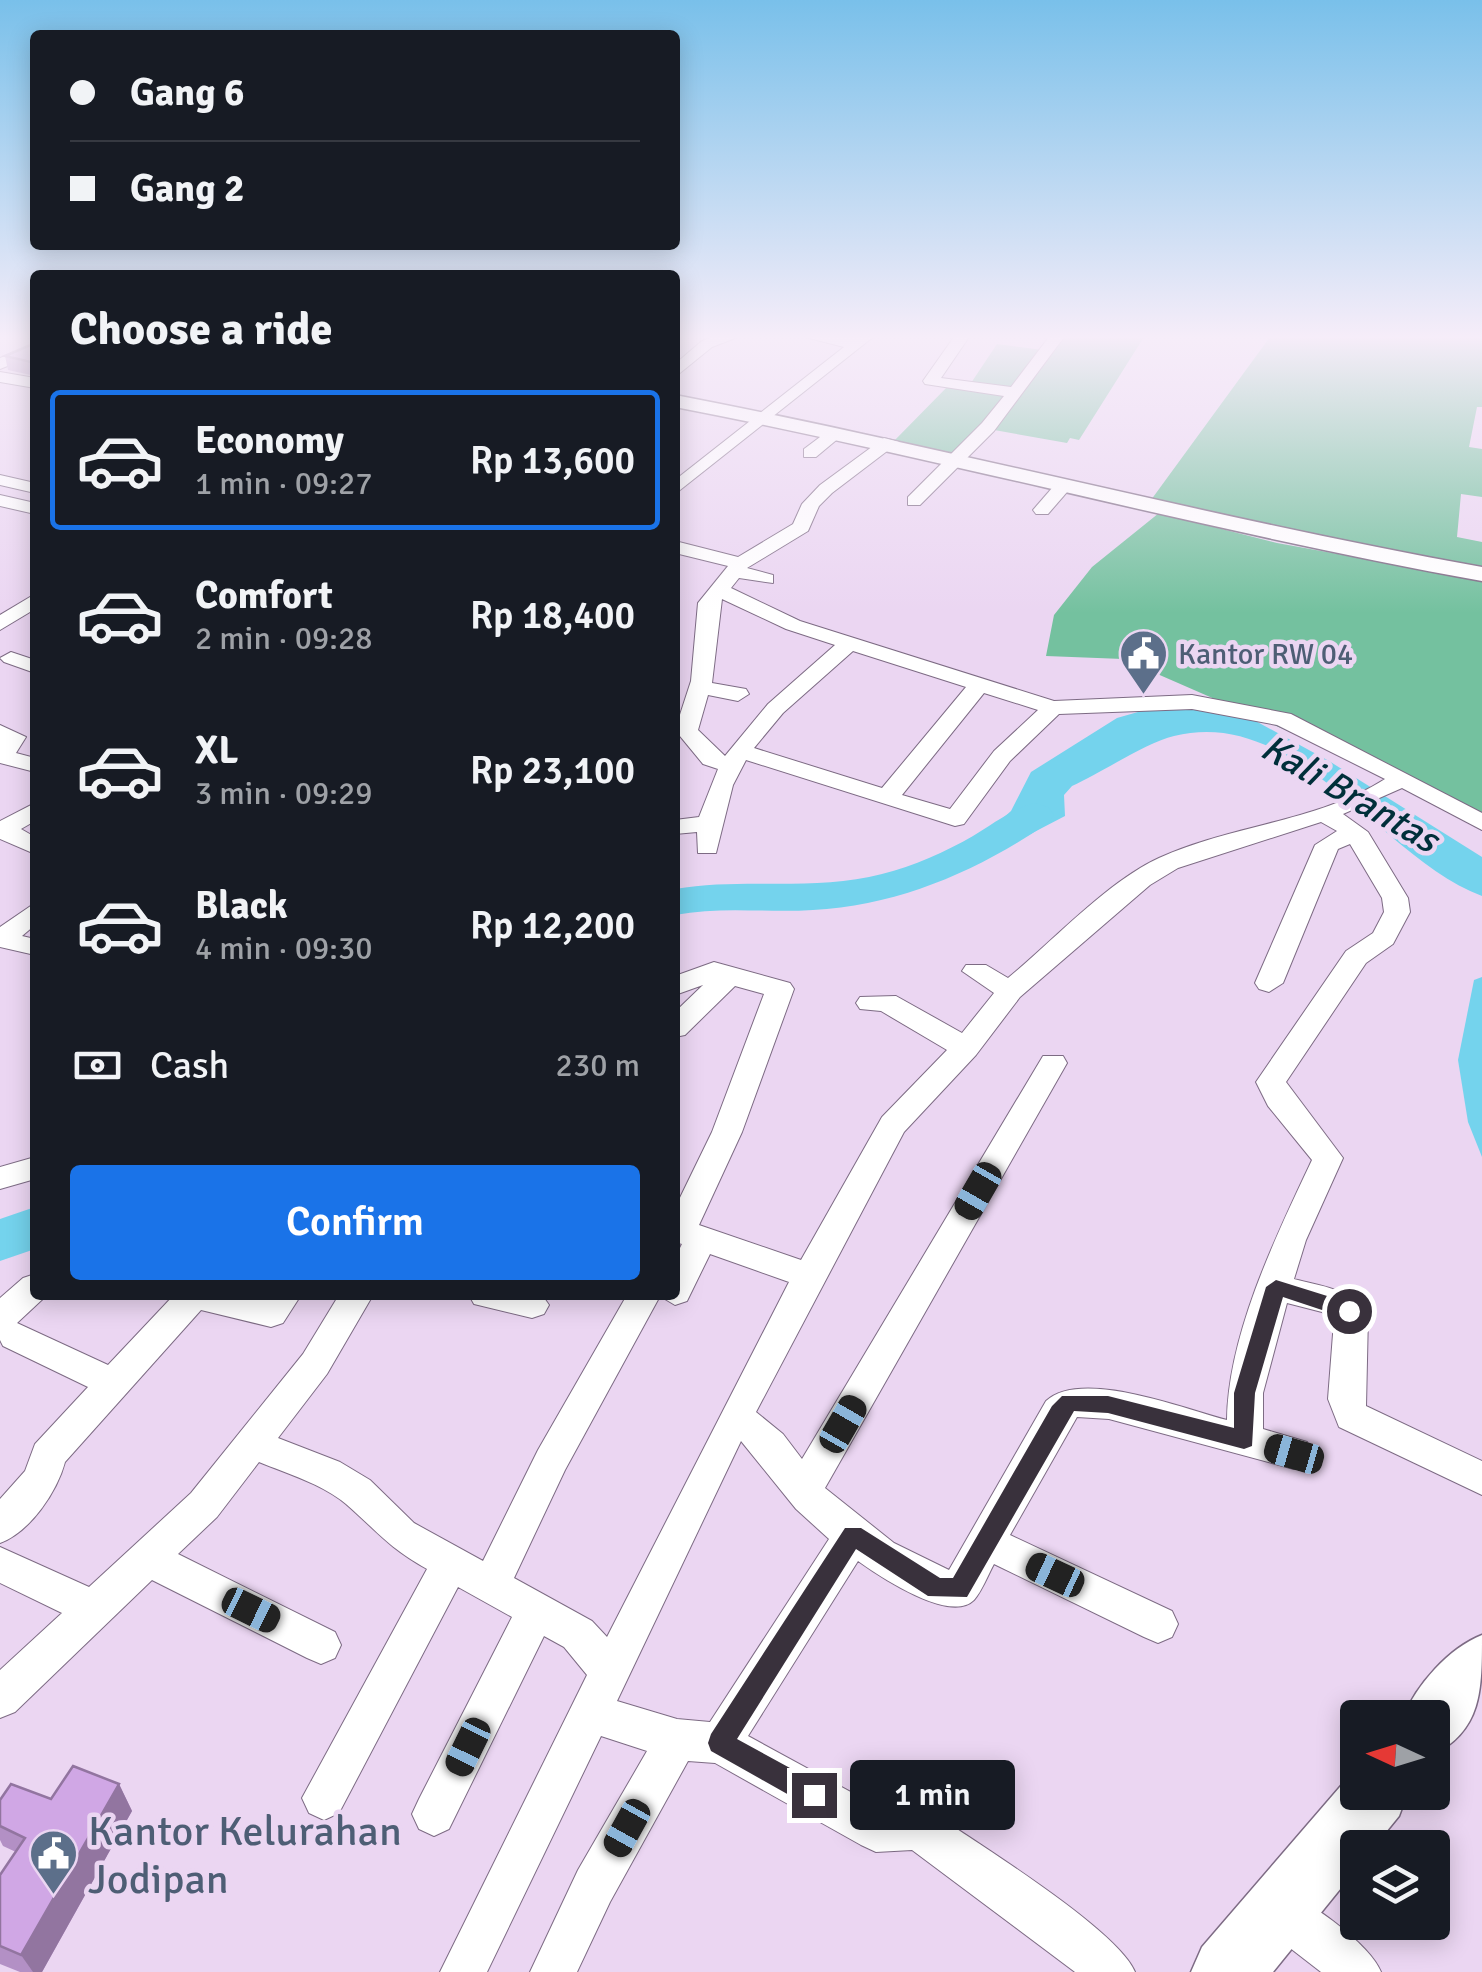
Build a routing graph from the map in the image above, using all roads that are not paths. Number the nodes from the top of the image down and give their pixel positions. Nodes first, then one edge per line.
1 (748, 429) edge
2 (824, 429) edge
3 (984, 429) edge
4 (838, 432) junction
5 (890, 442) junction
6 (810, 453) dead end
7 (960, 459) junction
8 (684, 473) edge
9 (0, 480) edge
10 (1064, 484) junction
11 (30, 489) edge
12 (30, 493) edge
13 (914, 501) dead end
14 (6, 502) edge
15 (1042, 510) dead end
16 (680, 548) edge
17 (738, 567) junction
18 (1482, 574) edge
19 (766, 578) dead end
20 (720, 591) junction
21 (23, 606) edge
22 (0, 624) edge
23 (849, 644) junction
24 (11, 658) dead end
25 (30, 665) edge
26 (978, 686) junction
27 (701, 688) junction
28 (738, 694) dead end
29 (1053, 708) junction
30 (0, 732) edge
31 (734, 758) junction
32 (30, 764) edge
33 (1392, 784) junction
34 (887, 798) junction
35 (30, 813) edge
36 (1341, 817) junction
37 (1482, 823) edge
38 (680, 828) edge
39 (2, 830) edge
40 (30, 844) edge
41 (30, 915) edge
42 (1, 939) edge
43 (30, 946) edge
44 (976, 971) dead end
45 (728, 976) junction
46 (1269, 983) dead end
47 (680, 984) edge
48 (1010, 991) junction
49 (870, 1003) dead end
50 (680, 1023) edge
51 (966, 1048) junction
52 (1053, 1063) dead end
53 (30, 1169) edge
54 (0, 1178) edge
55 (701, 1238) junction
56 (809, 1276) junction
57 (680, 1282) edge
58 (1276, 1287) junction
59 (30, 1294) edge
60 (190, 1300) edge
61 (215, 1300) edge
62 (281, 1300) edge
63 (353, 1300) edge
64 (512, 1300) edge
65 (641, 1300) edge
66 (532, 1304) dead end
67 (8, 1327) edge
68 (114, 1384) junction
69 (736, 1418) junction
70 (1244, 1440) junction
71 (254, 1444) junction
72 (1294, 1454) dead end
73 (1482, 1478) edge
74 (804, 1490) junction
75 (0, 1526) edge
76 (853, 1535) junction
77 (986, 1542) junction
78 (146, 1558) junction
79 (0, 1564) edge
80 (449, 1566) junction
81 (490, 1588) junction
82 (92, 1608) junction
83 (535, 1612) junction
84 (1158, 1624) dead end
85 (320, 1645) dead end
86 (1482, 1666) edge
87 (611, 1672) junction
88 (0, 1698) edge
89 (1450, 1703) edge
90 (590, 1712) junction
91 (698, 1741) junction
92 (324, 1798) dead end
93 (1360, 1810) edge
94 (434, 1814) dead end
95 (1278, 1910) junction
96 (463, 1972) edge
97 (553, 1972) edge
98 (1112, 1972) edge
99 (1227, 1972) edge
100 (1358, 1972) edge

1 - 8 street
2 - 4 street
3 - 7 street
4 - 5 street
4 - 6 street
5 - 7 street
5 - 17 street
7 - 10 street
7 - 13 street
9 - 11 street
10 - 15 street
10 - 18 street
12 - 14 street
16 - 17 street
17 - 19 street
17 - 20 street
20 - 23 street
20 - 27 street
21 - 22 street
23 - 26 street
23 - 31 street
24 - 25 street
26 - 29 street
26 - 34 street
27 - 28 street
27 - 31 street
29 - 33 street
29 - 34 street
30 - 32 street
31 - 34 street
31 - 38 street
33 - 36 street
33 - 37 street
35 - 39 street
36 - 46 street
36 - 48 street
36 - 58 street
39 - 40 street
41 - 42 street
42 - 43 street
44 - 48 street
45 - 47 street
45 - 50 street
45 - 55 street
48 - 51 street
49 - 51 street
51 - 56 street
52 - 74 street
53 - 54 street
55 - 56 street
55 - 57 street
56 - 69 street
58 - 70 street
58 - 73 street
59 - 67 street
60 - 68 street
61 - 62 street
63 - 71 street
64 - 66 street
65 - 81 street
67 - 68 street
68 - 75 street
69 - 74 street
69 - 87 street
70 - 72 street
70 - 77 street
71 - 78 street
71 - 80 street
74 - 76 street
76 - 77 street
76 - 91 street
77 - 84 street
78 - 82 street
78 - 85 street
79 - 82 street
80 - 81 street
80 - 92 street
81 - 83 street
82 - 88 street
83 - 87 street
83 - 94 street
86 - 89 main road
87 - 90 street
90 - 91 street
90 - 96 street
91 - 97 street
91 - 98 street
93 - 95 main road
95 - 99 main road
95 - 100 street

